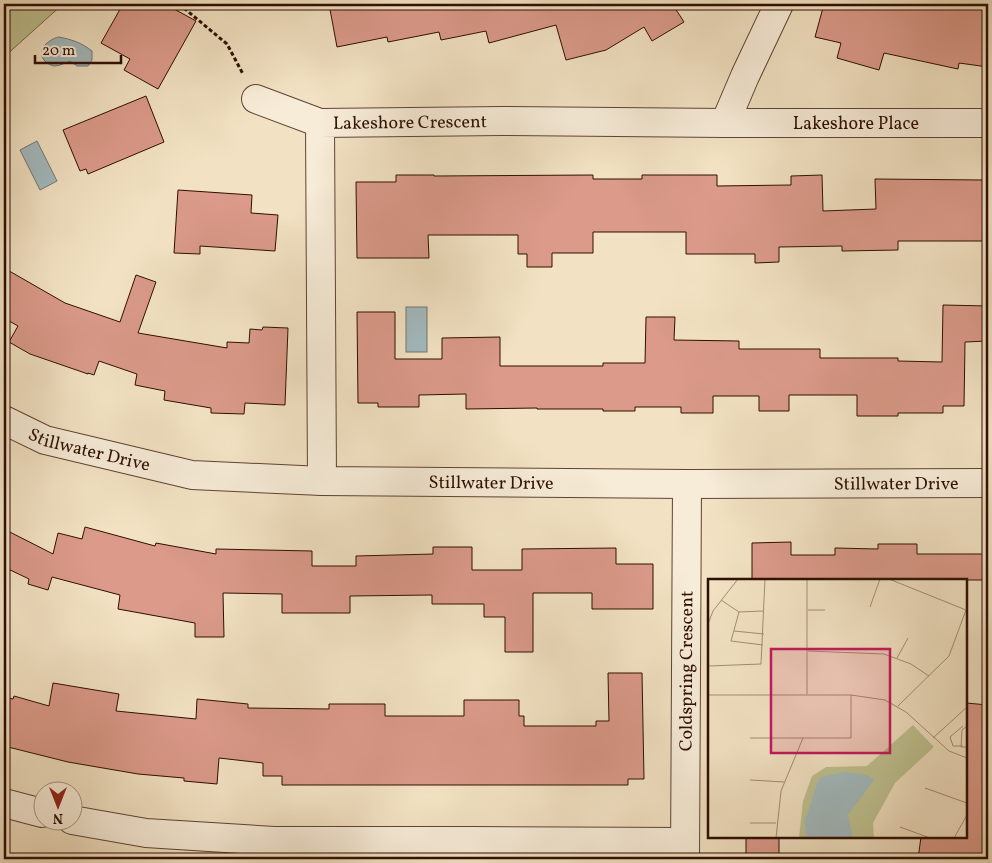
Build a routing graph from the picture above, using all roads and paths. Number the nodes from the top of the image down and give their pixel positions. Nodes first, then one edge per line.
1 (179, 4) edge
2 (779, 4) edge
3 (256, 99) joint
4 (320, 122) junction
5 (725, 122) junction
6 (988, 123) edge
7 (4, 420) edge
8 (322, 481) junction
9 (988, 483) edge
10 (687, 484) junction
11 (4, 803) edge
12 (32, 811) edge
13 (82, 822) edge
14 (685, 851) edge

1 - 3 path
2 - 5 street
3 - 4 street
4 - 5 street, Lakeshore Crescent
4 - 8 street, Lakeshore Crescent
5 - 6 street, Lakeshore Place
7 - 8 street, Stillwater Drive
8 - 10 street, Stillwater Drive
9 - 10 street, Stillwater Drive
10 - 14 street, Coldspring Crescent
11 - 12 street
13 - 14 street

